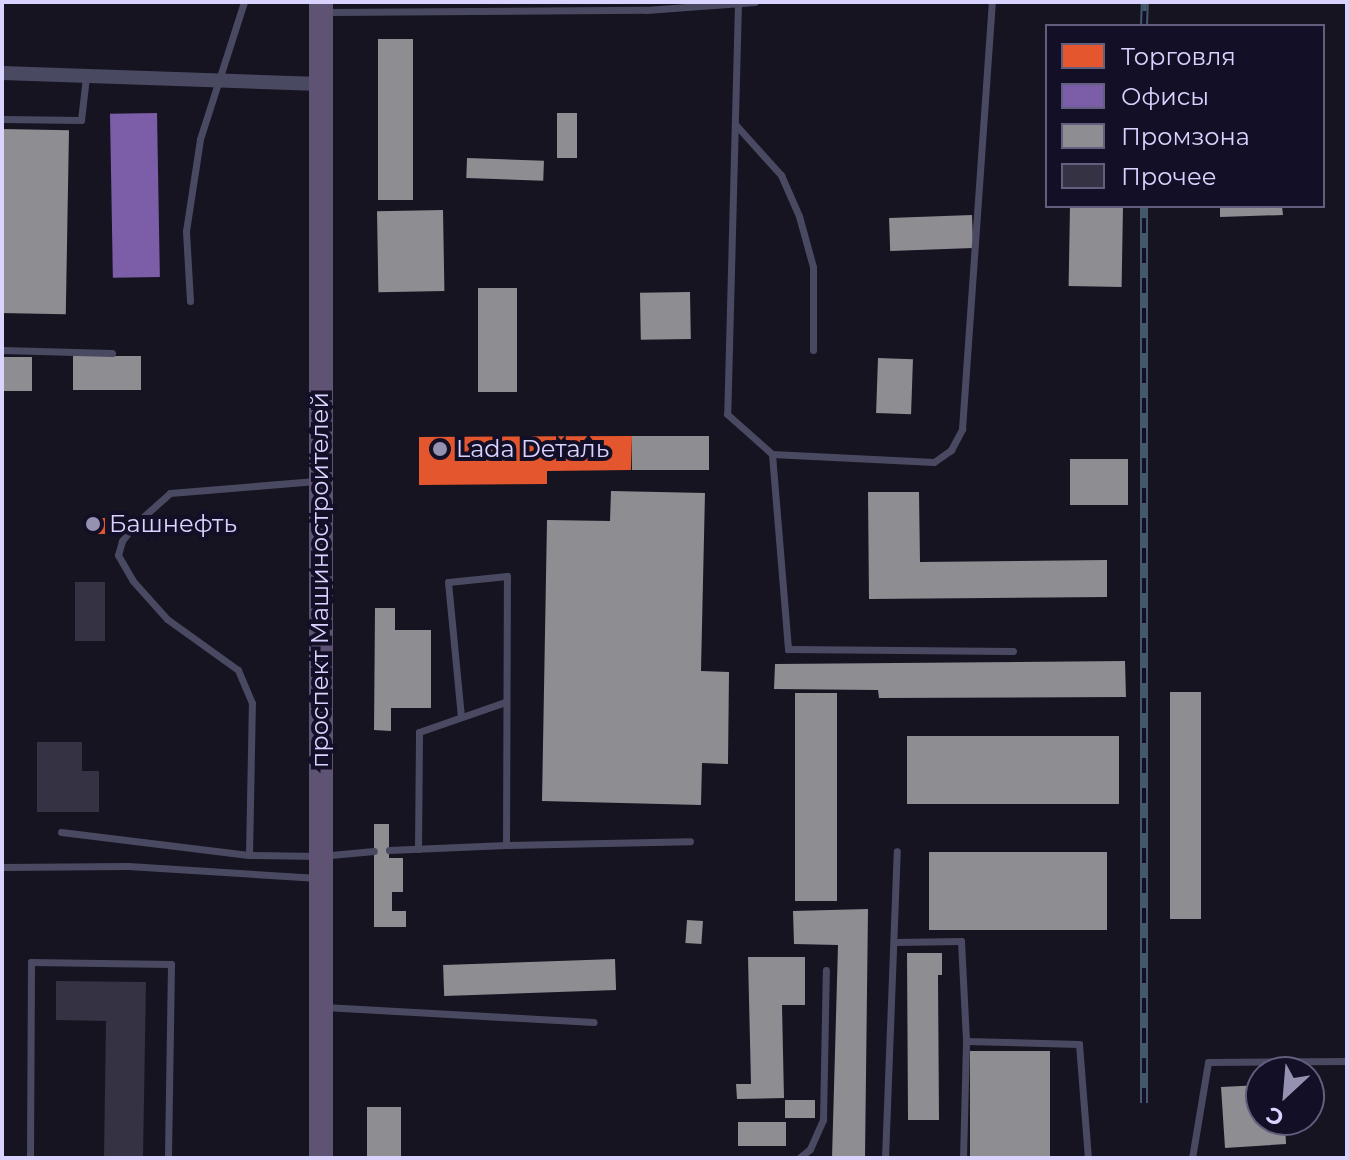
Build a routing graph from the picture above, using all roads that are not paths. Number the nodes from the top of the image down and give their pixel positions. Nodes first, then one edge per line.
1 (244, 2) edge
2 (755, 2) edge
3 (992, 2) edge
4 (738, 3) edge
5 (646, 6) edge
6 (321, 7) edge
7 (2, 73) edge
8 (86, 75) junction
9 (220, 82) junction
10 (320, 84) junction
11 (2, 119) edge
12 (735, 124) junction
13 (190, 301) dead end
14 (2, 350) edge
15 (813, 350) dead end
16 (112, 353) dead end
17 (772, 454) junction
18 (322, 480) junction
19 (1013, 651) dead end
20 (505, 702) junction
21 (461, 716) junction
22 (61, 832) dead end
23 (690, 841) dead end
24 (506, 845) junction
25 (418, 849) junction
26 (389, 850) dead end
27 (374, 851) dead end
28 (897, 851) dead end
29 (249, 855) junction
30 (2, 867) edge
31 (320, 867) junction
32 (896, 942) junction
33 (826, 970) dead end
34 (322, 1007) junction
35 (594, 1022) dead end
36 (966, 1041) junction
37 (1347, 1061) edge
38 (30, 1155) dead end
39 (168, 1158) edge
40 (321, 1158) edge
41 (799, 1158) edge
42 (885, 1158) edge
43 (963, 1158) edge
44 (1088, 1158) edge
45 (1192, 1158) edge

1 - 9 lane
2 - 4 lane
3 - 17 lane
4 - 5 lane
4 - 12 lane
5 - 6 lane
6 - 10 main road, проспект Машиностроителей
7 - 8 street
8 - 9 street
8 - 11 lane
9 - 10 street
9 - 13 lane
10 - 18 main road, проспект Машиностроителей
12 - 15 lane
12 - 17 lane
14 - 16 lane
17 - 19 lane
18 - 29 lane
18 - 31 main road, проспект Машиностроителей
20 - 21 lane
20 - 21 lane
20 - 24 lane
21 - 25 lane
22 - 29 lane
23 - 24 lane
24 - 25 lane
25 - 26 lane
27 - 31 lane
28 - 32 lane
29 - 31 lane
30 - 31 lane
31 - 34 main road, проспект Машиностроителей
32 - 36 lane
32 - 42 lane
33 - 41 lane
34 - 35 lane
34 - 40 main road, проспект Машиностроителей
36 - 43 lane
36 - 44 lane
37 - 45 lane
38 - 39 lane

